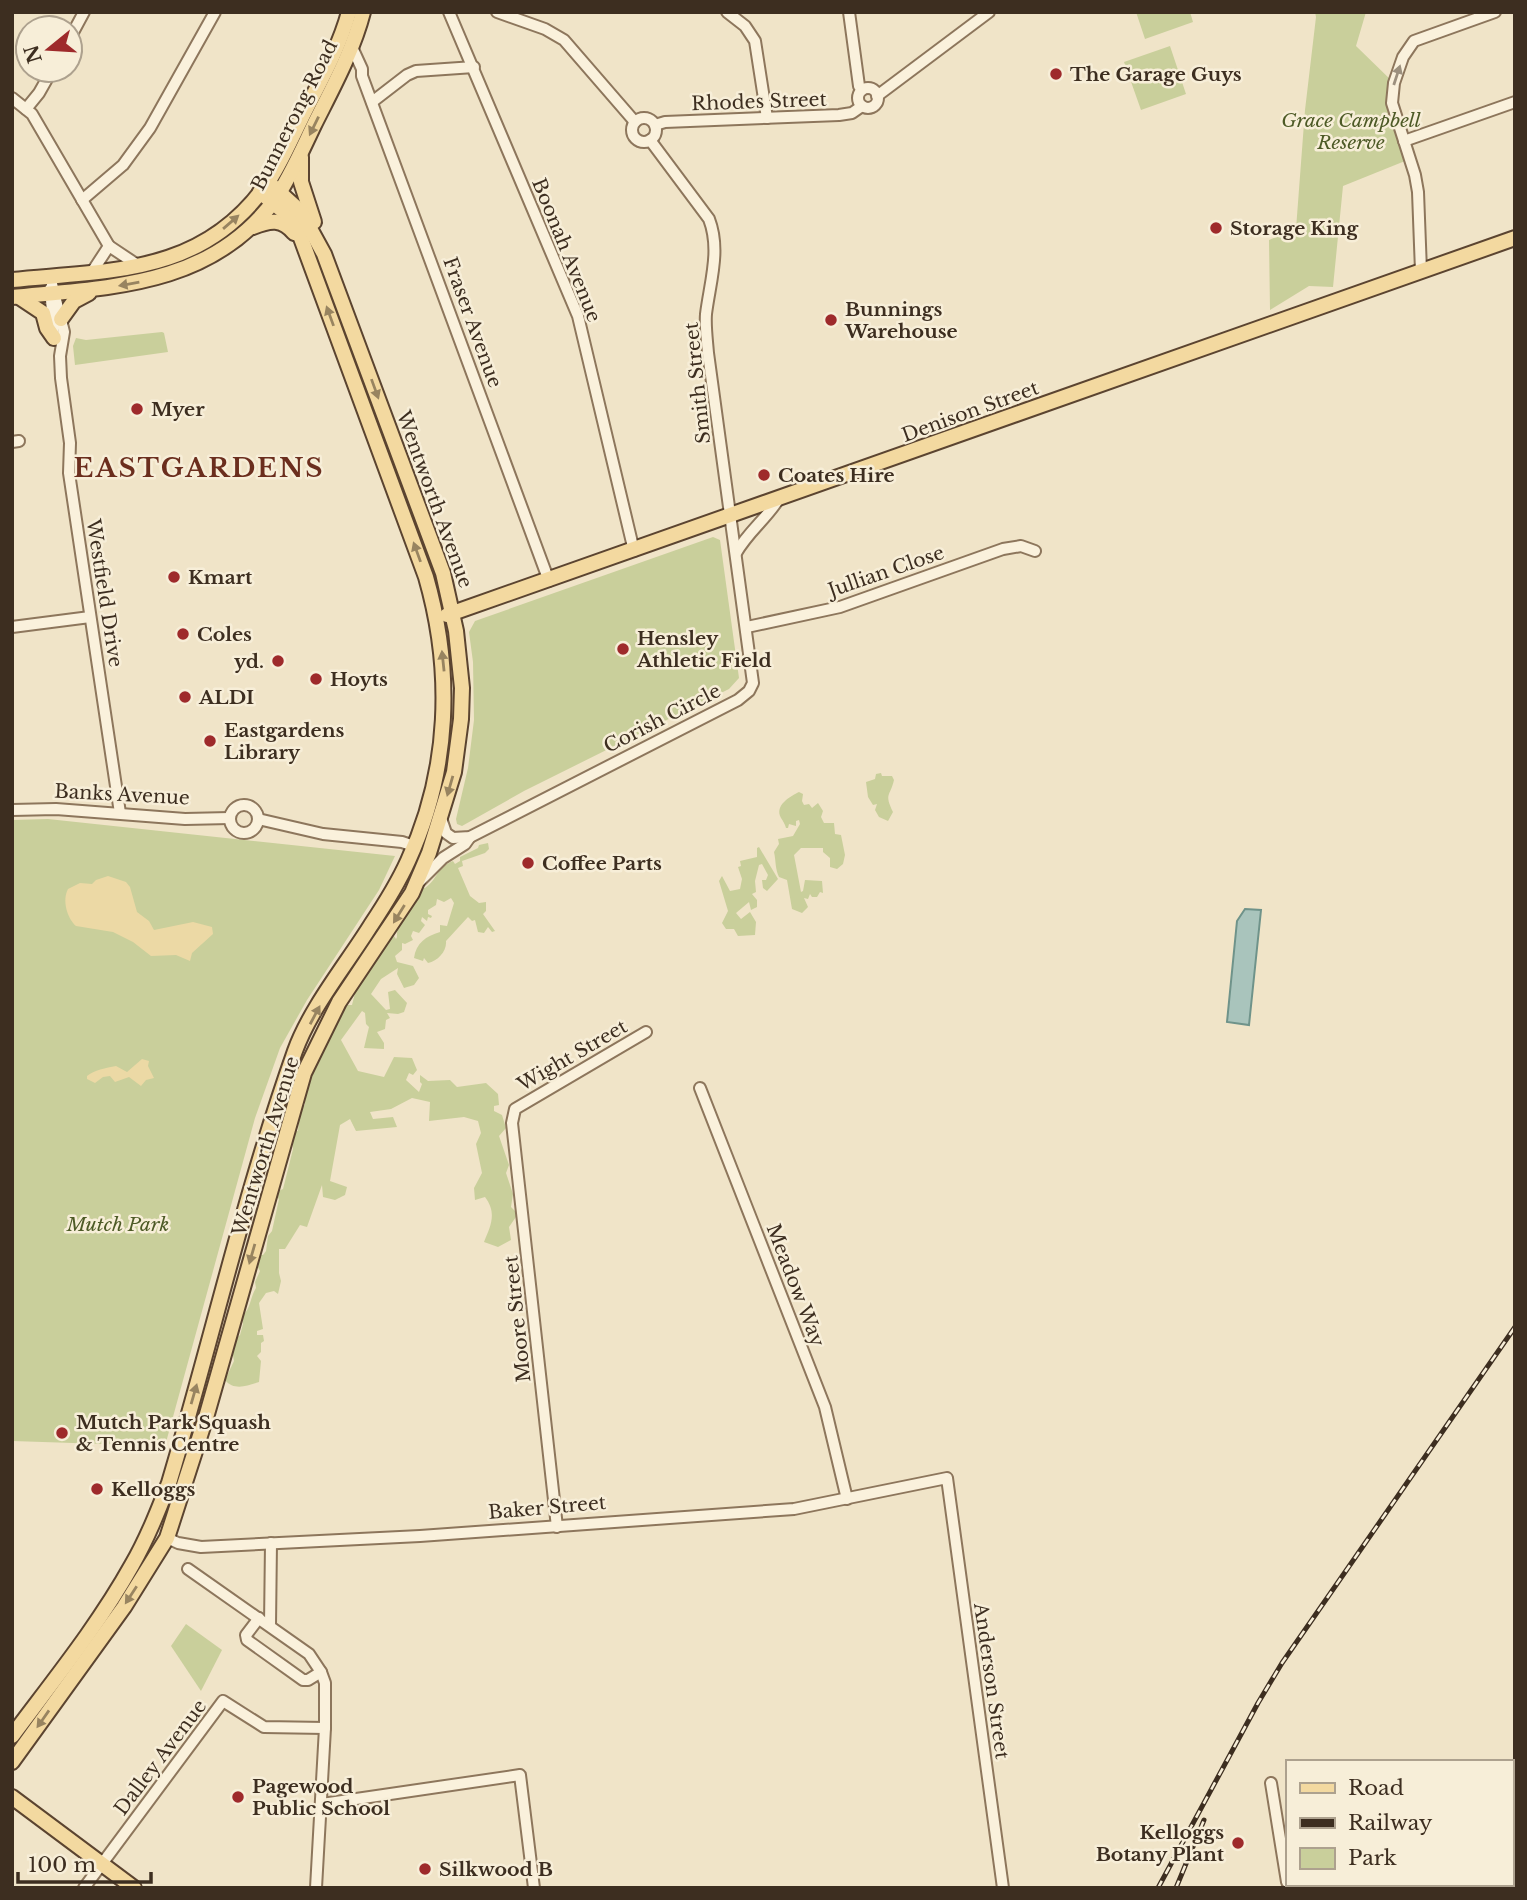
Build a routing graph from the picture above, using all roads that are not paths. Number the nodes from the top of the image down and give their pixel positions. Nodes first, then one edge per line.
1 (215, 12) edge
2 (349, 12) edge
3 (363, 12) edge
4 (449, 12) edge
5 (497, 12) edge
6 (727, 12) edge
7 (849, 12) edge
8 (989, 12) edge
9 (1495, 12) edge
10 (513, 14) edge
11 (351, 45) junction
12 (474, 67) junction
13 (340, 70) junction
14 (362, 76) junction
15 (44, 84) edge
16 (862, 90) junction
17 (877, 96) junction
18 (12, 98) edge
19 (372, 102) junction
20 (1515, 102) edge
21 (862, 106) junction
22 (26, 109) junction
23 (767, 118) junction
24 (635, 122) junction
25 (655, 125) junction
26 (650, 140) junction
27 (1404, 141) junction
28 (303, 149) junction
29 (264, 187) junction
30 (277, 196) junction
31 (82, 200) junction
32 (251, 227) junction
33 (1515, 238) edge
34 (109, 246) junction
35 (324, 254) junction
36 (310, 261) junction
37 (140, 266) junction
38 (1421, 271) junction
39 (92, 272) junction
40 (50, 276) junction
41 (13, 279) edge
42 (96, 289) junction
43 (53, 293) junction
44 (15, 296) edge
45 (61, 319) junction
46 (54, 338) junction
47 (61, 378) junction
48 (778, 500) junction
49 (731, 516) junction
50 (634, 551) junction
51 (1035, 551) dead end
52 (736, 553) junction
53 (550, 581) junction
54 (454, 614) junction
55 (90, 617) junction
56 (437, 617) junction
57 (12, 627) edge
58 (747, 627) junction
59 (12, 810) edge
60 (120, 813) junction
61 (230, 818) junction
62 (441, 818) junction
63 (258, 819) junction
64 (470, 838) junction
65 (414, 846) junction
66 (429, 853) junction
67 (412, 892) junction
68 (646, 1032) dead end
69 (699, 1088) dead end
70 (515, 1109) joint
71 (947, 1478) joint
72 (847, 1499) junction
73 (557, 1527) junction
74 (151, 1529) junction
75 (167, 1538) junction
76 (271, 1543) junction
77 (188, 1569) dead end
78 (258, 1618) junction
79 (270, 1625) junction
80 (321, 1672) junction
81 (326, 1728) junction
82 (12, 1736) edge
83 (12, 1762) edge
84 (1271, 1783) dead end
85 (12, 1797) edge
86 (322, 1804) junction
87 (102, 1864) junction
88 (1286, 1873) edge
89 (118, 1881) edge
90 (84, 1888) edge
91 (134, 1888) edge
92 (316, 1888) edge
93 (534, 1888) edge
94 (1003, 1888) edge

1 - 31 street
2 - 29 main road, Bunnerong Road
3 - 11 main road, Bunnerong Road
4 - 12 street, Boonah Avenue
5 - 10 street
6 - 23 street
7 - 16 street
8 - 17 street
27 -> 9 street
10 - 24 street
11 - 13 main road, Bunnerong Road
11 - 14 street, Fraser Avenue
12 - 19 street
12 - 50 street, Boonah Avenue
13 - 14 street
13 -> 28 main road, Bunnerong Road
14 - 19 street, Fraser Avenue
15 - 22 street
16 - 17 street
16 - 21 street
17 - 21 street
18 - 22 street
19 - 53 street, Fraser Avenue
20 - 27 street
21 - 23 street, Rhodes Street
22 - 31 street
23 - 25 street, Rhodes Street
24 - 25 street
24 - 26 street
25 - 26 street
26 - 49 street, Smith Street
27 - 38 street
28 - 30 main road, Bunnerong Road
28 - 35 main road
29 - 30 main road, Wentworth Avenue
37 -> 29 main road, Bunnerong Road
30 - 32 main road, Bunnerong Road
30 - 35 main road, Wentworth Avenue
30 - 36 main road, Wentworth Avenue
31 - 34 street
32 - 36 main road
32 -> 42 main road, Bunnerong Road
33 - 38 main road, Denison Street
34 - 37 street
34 - 39 street
35 -> 54 main road, Wentworth Avenue
56 -> 36 main road, Wentworth Avenue
37 - 39 main road, Bunnerong Road
38 - 48 main road, Denison Street
39 - 40 main road, Bunnerong Road
40 - 41 main road, Bunnerong Road
40 - 43 street, Westfield Drive
42 - 43 main road, Bunnerong Road
42 - 45 main road
43 - 44 main road, Bunnerong Road
43 - 45 street, Westfield Drive
43 - 46 street, Westfield Drive
44 - 46 main road
45 - 47 street, Westfield Drive
46 - 47 street, Westfield Drive
47 - 55 street, Westfield Drive
48 - 49 main road, Denison Street
48 - 52 street
49 - 50 main road, Denison Street
49 - 52 street, Corish Circle
50 - 53 main road, Denison Street
51 - 58 street, Jullian Close
52 - 58 street, Corish Circle
53 - 54 main road, Denison Street
54 - 56 main road, Denison Street
54 -> 62 main road, Wentworth Avenue
55 - 57 street
55 - 60 street, Westfield Drive
65 -> 56 main road, Wentworth Avenue
58 - 64 street, Corish Circle
59 - 60 street, Banks Avenue
60 - 61 street, Banks Avenue
61 - 63 street
61 - 63 street
62 - 64 street
62 - 66 main road, Wentworth Avenue
63 - 65 street
64 - 67 street, Corish Circle
65 - 66 main road
74 -> 65 main road, Wentworth Avenue
66 - 67 main road, Wentworth Avenue
67 -> 75 main road, Wentworth Avenue
68 - 70 street, Wight Street
69 - 72 street, Meadow Way
70 - 73 street, Moore Street
71 - 72 street, Baker Street
71 - 94 street, Anderson Street
72 - 73 street, Baker Street
73 - 76 street, Baker Street
74 - 75 main road, Baker Street
74 - 82 main road, Wentworth Avenue
75 - 76 street, Baker Street
75 -> 83 main road, Wentworth Avenue
76 - 79 street
77 - 78 street
78 - 79 street
78 - 80 street
79 - 80 street
80 - 81 street
81 - 86 street
81 - 87 street, Dalley Avenue
84 - 88 street
85 - 87 main road
86 - 92 street
86 - 93 street
87 - 89 main road
87 - 90 street, Dalley Avenue
89 - 91 main road

